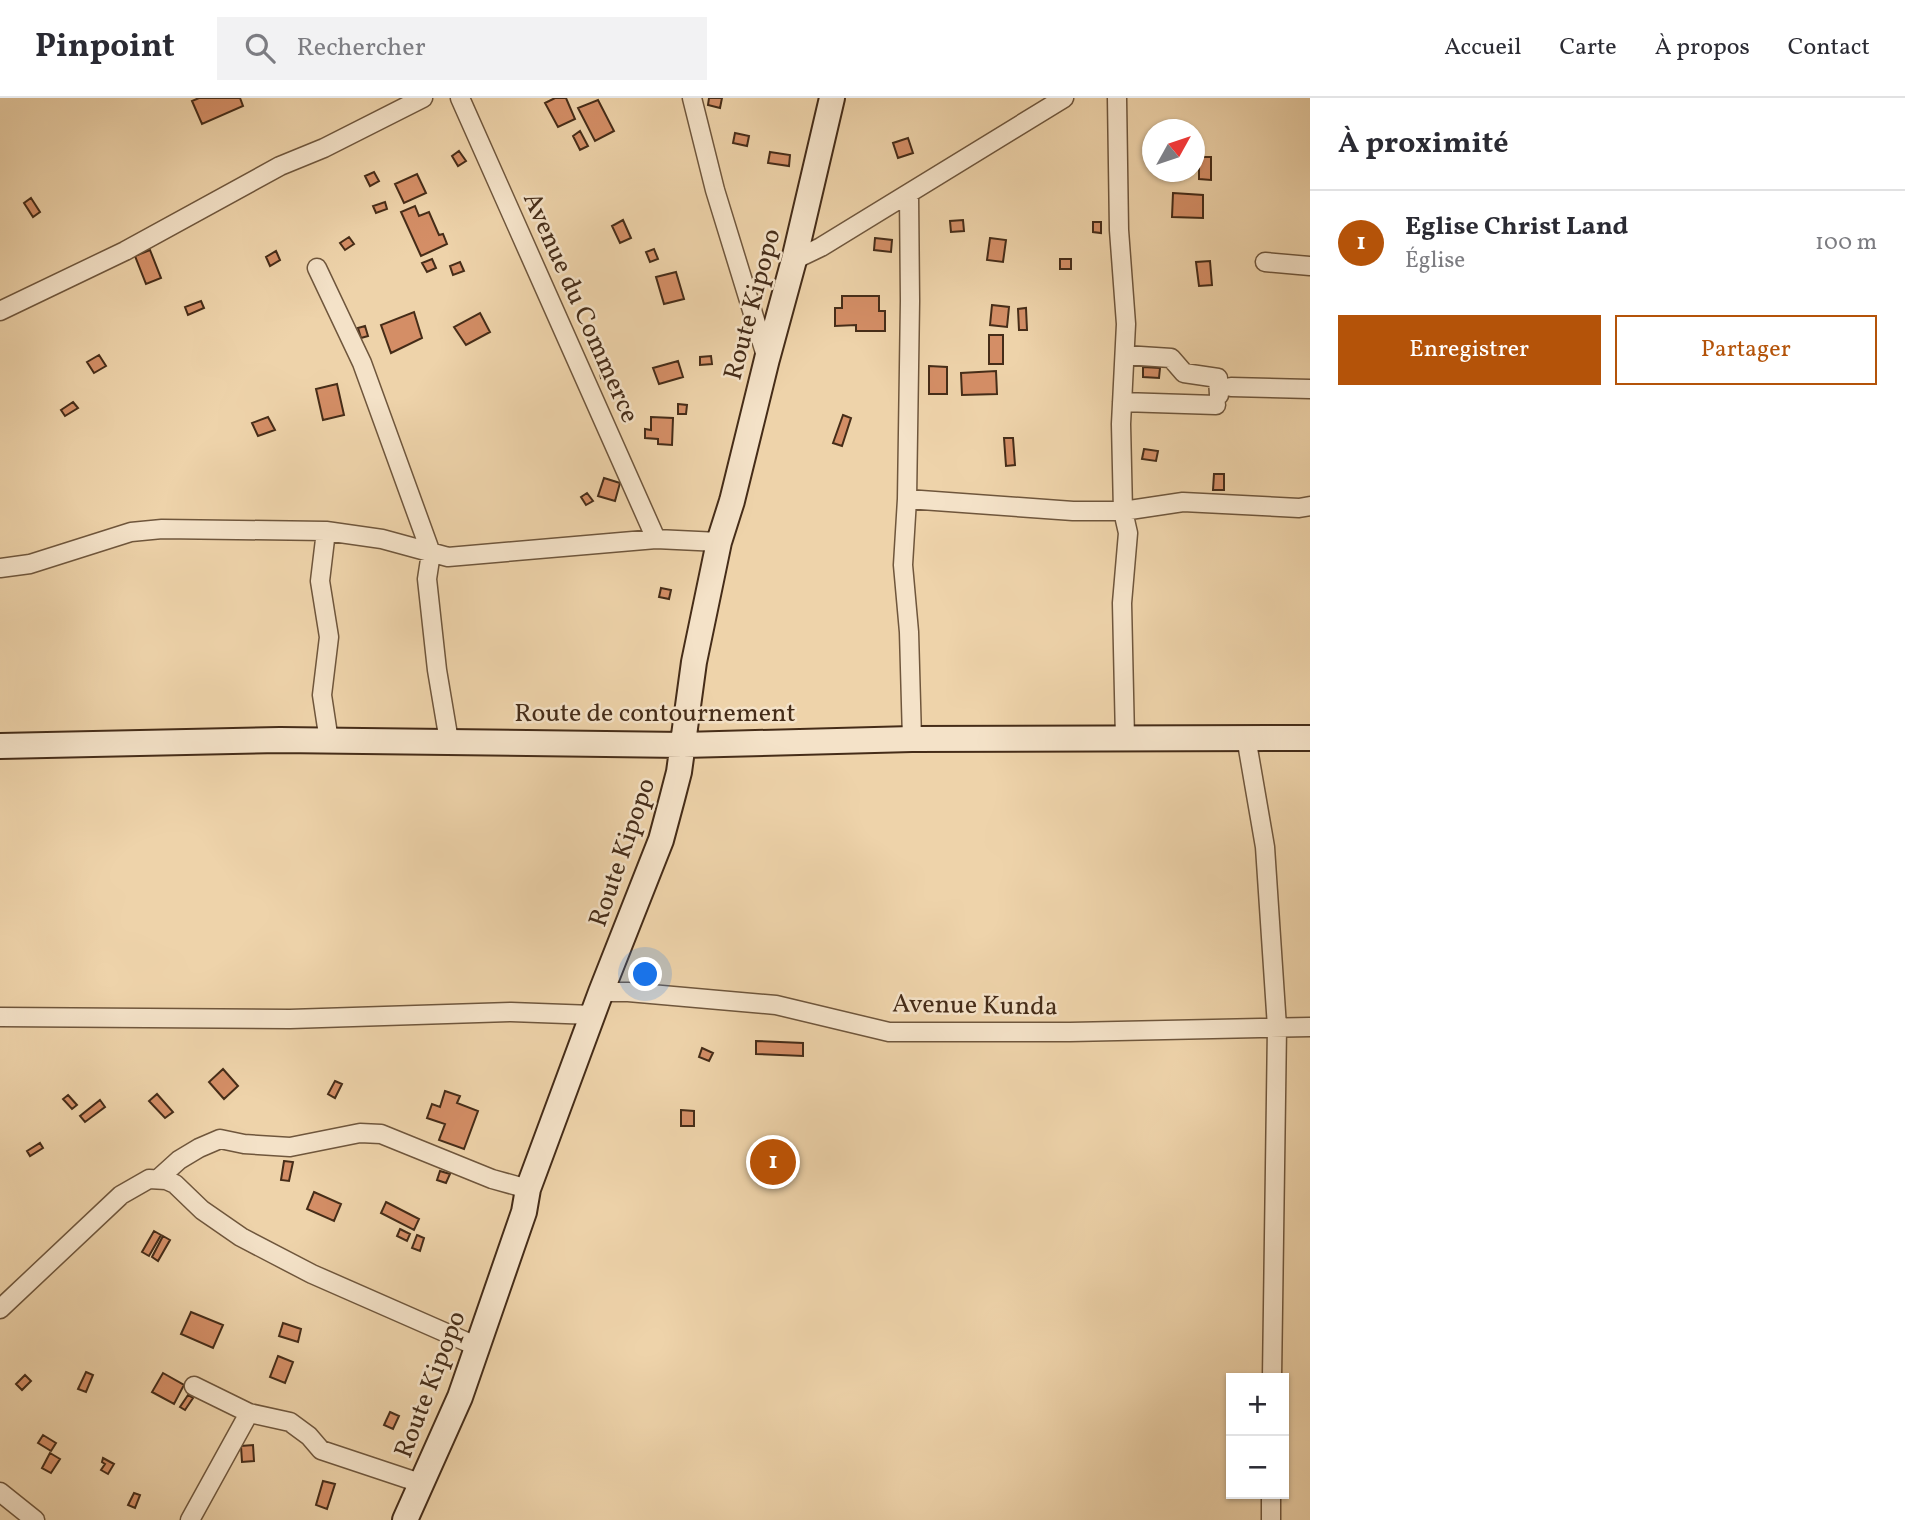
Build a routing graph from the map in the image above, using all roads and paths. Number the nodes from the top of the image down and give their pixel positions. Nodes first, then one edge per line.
1 (423, 98) edge
2 (460, 98) edge
3 (692, 98) edge
4 (832, 98) edge
5 (1064, 98) edge
6 (1117, 98) edge
7 (909, 194) junction
8 (794, 260) junction
9 (1265, 262) dead end
10 (1310, 266) edge
11 (317, 268) dead end
12 (0, 311) edge
13 (1125, 355) junction
14 (767, 359) junction
15 (1310, 389) edge
16 (1222, 396) junction
17 (1122, 402) junction
18 (908, 499) junction
19 (1310, 506) edge
20 (1123, 511) junction
21 (326, 531) junction
22 (656, 539) junction
23 (719, 542) junction
24 (431, 553) junction
25 (0, 568) edge
26 (1246, 737) junction
27 (1310, 737) edge
28 (912, 739) junction
29 (1125, 739) junction
30 (329, 741) junction
31 (449, 741) junction
32 (683, 745) junction
33 (0, 746) edge
34 (597, 1004) junction
35 (0, 1017) edge
36 (1277, 1027) junction
37 (1310, 1027) edge
38 (158, 1179) junction
39 (528, 1189) junction
40 (0, 1309) edge
41 (476, 1346) junction
42 (1272, 1373) edge
43 (194, 1385) dead end
44 (249, 1413) junction
45 (423, 1484) junction
46 (0, 1492) edge
47 (1271, 1499) edge
48 (35, 1520) edge
49 (190, 1520) edge
50 (405, 1520) edge
51 (1270, 1520) edge

1 - 12 street
2 - 22 street, Avenue du Commerce
3 - 14 street
4 - 8 main road, Route Kipopo
5 - 7 street
6 - 13 street
7 - 8 street
7 - 18 street
8 - 14 main road, Route Kipopo
9 - 10 street
11 - 24 street
13 - 16 street
13 - 17 street
14 - 23 main road, Route Kipopo
15 - 16 street
16 - 17 street
17 - 20 street
18 - 20 street
18 - 28 street
19 - 20 street
20 - 29 street
21 - 24 street
21 - 25 street
21 - 30 street
22 - 23 street
22 - 24 street
23 - 32 main road, Route Kipopo
24 - 31 street
26 - 27 main road, Route de contournement
26 - 29 main road, Route de contournement
26 - 36 street
28 - 29 main road, Route de contournement
28 - 32 main road, Route de contournement
30 - 31 main road, Route de contournement
30 - 33 main road, Route de contournement
31 - 32 main road, Route de contournement
32 - 34 main road, Route Kipopo
34 - 35 street, Avenue Kunda
34 - 36 street, Avenue Kunda
34 - 39 main road, Route Kipopo
36 - 37 street, Avenue Kunda
36 - 42 street
38 - 39 street
38 - 40 street
38 - 41 street
39 - 41 main road, Route Kipopo
41 - 45 main road, Route Kipopo
43 - 44 street
44 - 45 street
44 - 49 street
45 - 50 main road, Route Kipopo
46 - 48 street
47 - 51 street

